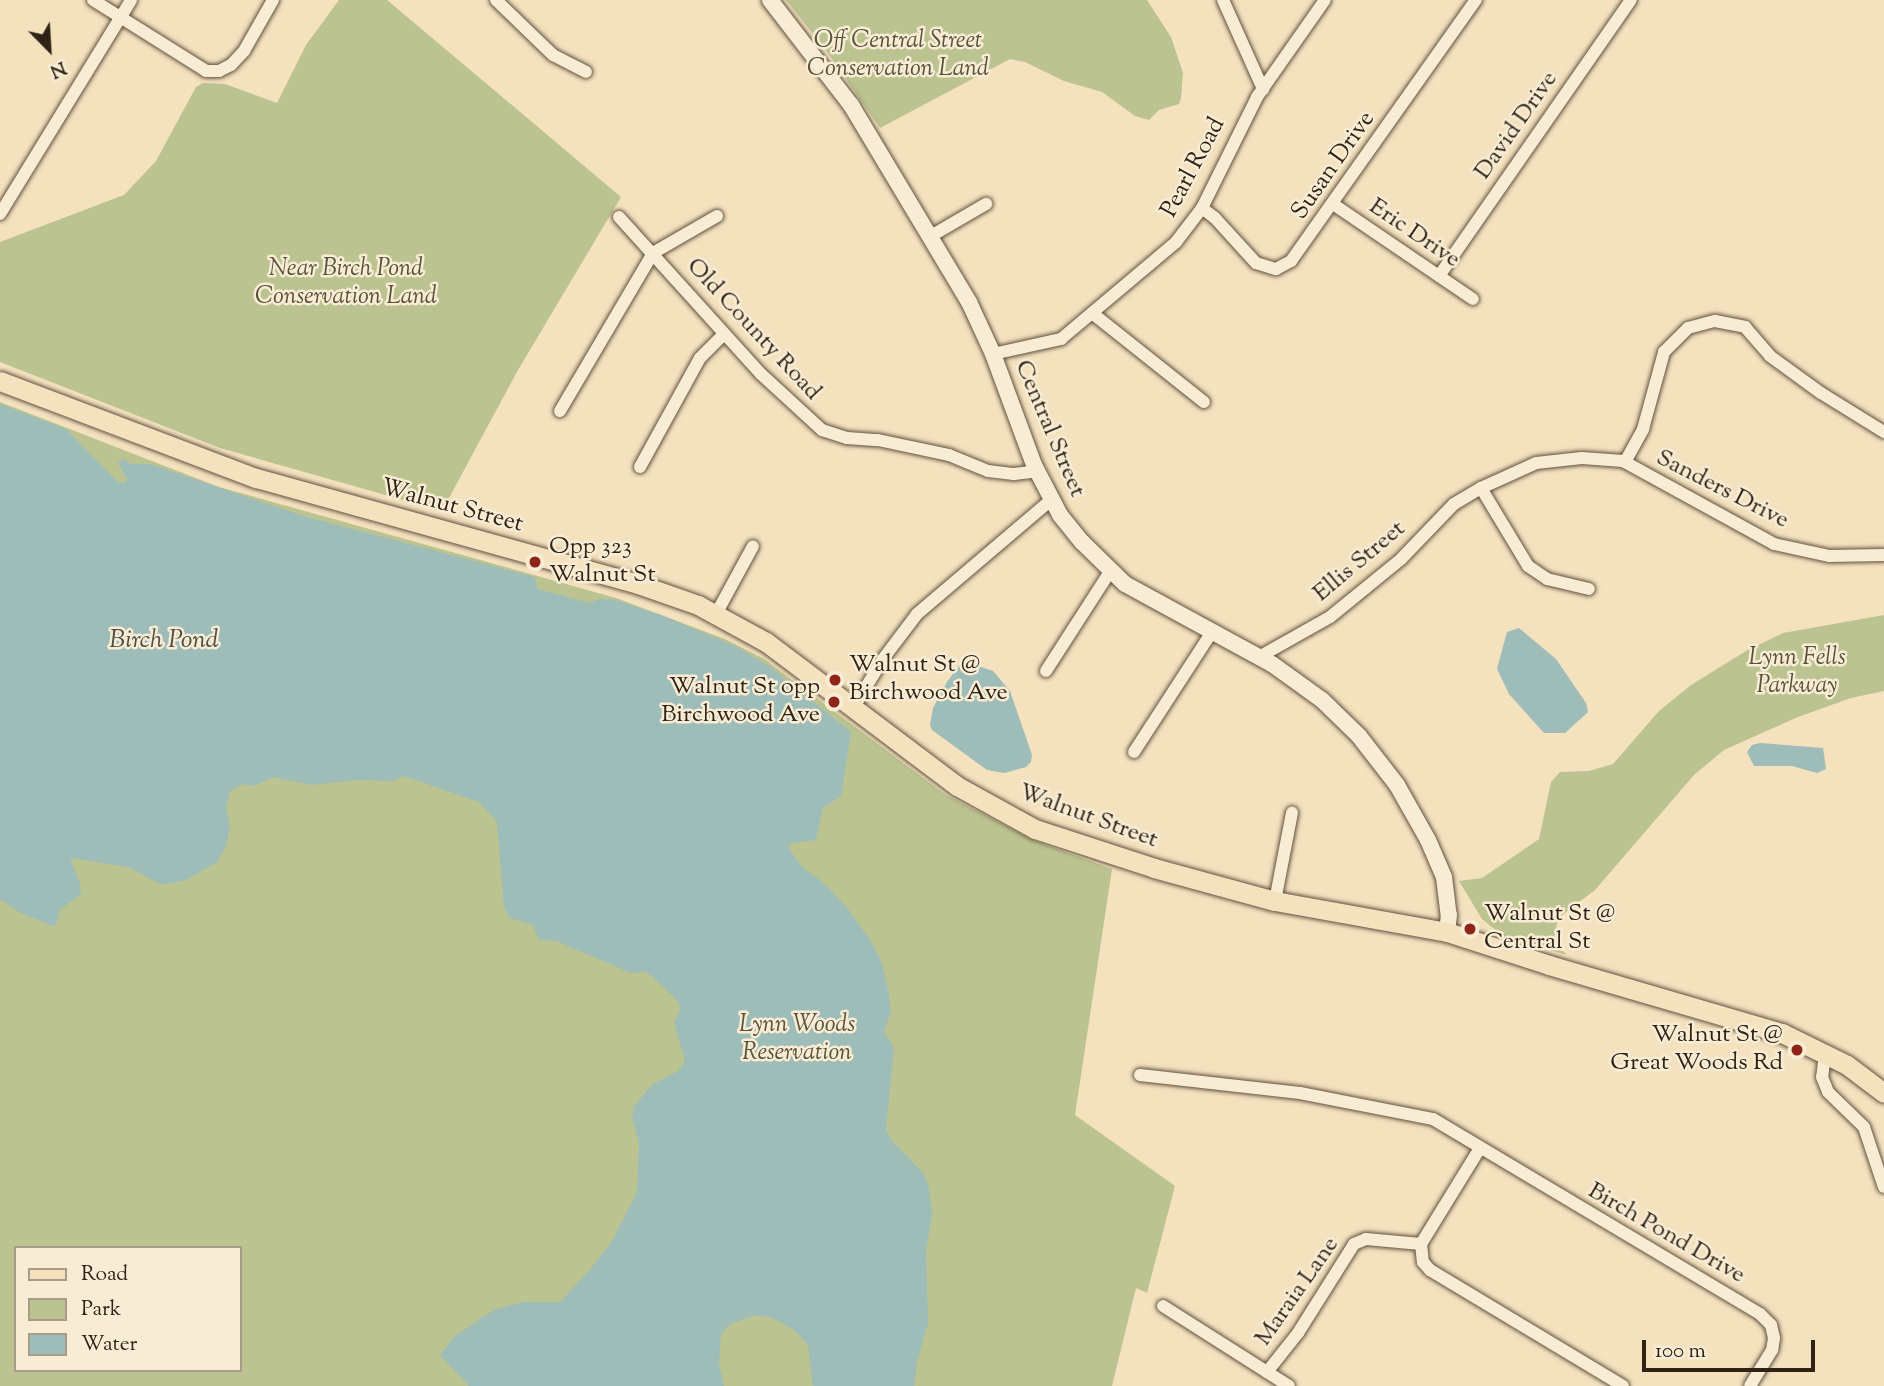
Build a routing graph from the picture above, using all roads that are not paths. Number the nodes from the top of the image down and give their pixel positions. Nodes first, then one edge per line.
1 (93, 0) edge
2 (131, 0) edge
3 (273, 0) edge
4 (496, 0) edge
5 (770, 0) edge
6 (1223, 0) edge
7 (1325, 0) edge
8 (1476, 0) edge
9 (1631, 0) edge
10 (121, 18) junction
11 (586, 72) dead end
12 (1263, 89) junction
13 (986, 204) dead end
14 (1333, 204) junction
15 (1202, 208) junction
16 (0, 214) edge
17 (717, 216) dead end
18 (620, 217) dead end
19 (931, 236) junction
20 (653, 253) junction
21 (1439, 276) junction
22 (1473, 299) dead end
23 (1092, 313) junction
24 (724, 334) junction
25 (993, 354) junction
26 (0, 381) edge
27 (1204, 401) dead end
28 (560, 411) dead end
29 (1884, 432) edge
30 (1625, 462) junction
31 (640, 467) dead end
32 (1037, 471) junction
33 (1481, 488) junction
34 (1052, 499) junction
35 (753, 546) dead end
36 (1884, 555) edge
37 (1111, 570) junction
38 (1589, 589) dead end
39 (716, 614) junction
40 (1212, 632) junction
41 (1259, 657) junction
42 (1046, 671) dead end
43 (854, 707) junction
44 (1134, 751) dead end
45 (1292, 813) dead end
46 (1275, 901) junction
47 (1447, 932) junction
48 (1825, 1054) junction
49 (1140, 1075) dead end
50 (1884, 1093) edge
51 (1480, 1148) junction
52 (1884, 1187) edge
53 (1421, 1244) junction
54 (1163, 1306) dead end
55 (1267, 1372) junction
56 (1289, 1386) edge
57 (1623, 1386) edge
58 (1750, 1386) edge

1 - 10 street
2 - 10 street
3 - 10 street
4 - 11 street
5 - 19 street, Central Street
6 - 12 street
7 - 12 street, Pearl Road
8 - 14 street, Susan Drive
9 - 21 street, David Drive
10 - 16 street
12 - 15 street, Pearl Road
13 - 19 street
14 - 15 street, Susan Drive
14 - 21 street, Eric Drive
15 - 23 street, Pearl Road
17 - 20 street
18 - 20 street, Old County Road
19 - 25 street, Central Street
20 - 24 street, Old County Road
20 - 28 street
21 - 22 street, Eric Drive
23 - 25 street, Pearl Road
23 - 27 street
24 - 31 street
24 - 32 street, Old County Road
25 - 32 street, Central Street
26 - 39 main road, Walnut Street
29 - 30 street, Sanders Drive
30 - 33 street, Sanders Drive
30 - 36 street, Sanders Drive
32 - 34 street, Central Street
33 - 38 street
33 - 41 street, Ellis Street
34 - 37 street, Central Street
34 - 43 street
35 - 39 street
37 - 40 street, Central Street
37 - 42 street
39 - 43 main road, Walnut Street
40 - 41 street, Central Street
40 - 44 street
41 - 47 street, Central Street
43 - 46 main road, Walnut Street
45 - 46 street
46 - 47 main road, Walnut Street
47 - 48 main road, Walnut Street
48 - 50 main road, Walnut Street
48 - 52 street
49 - 51 street
51 - 53 street
51 - 58 street, Birch Pond Drive
53 - 55 street, Maraia Lane
53 - 57 street
54 - 55 street
55 - 56 street

